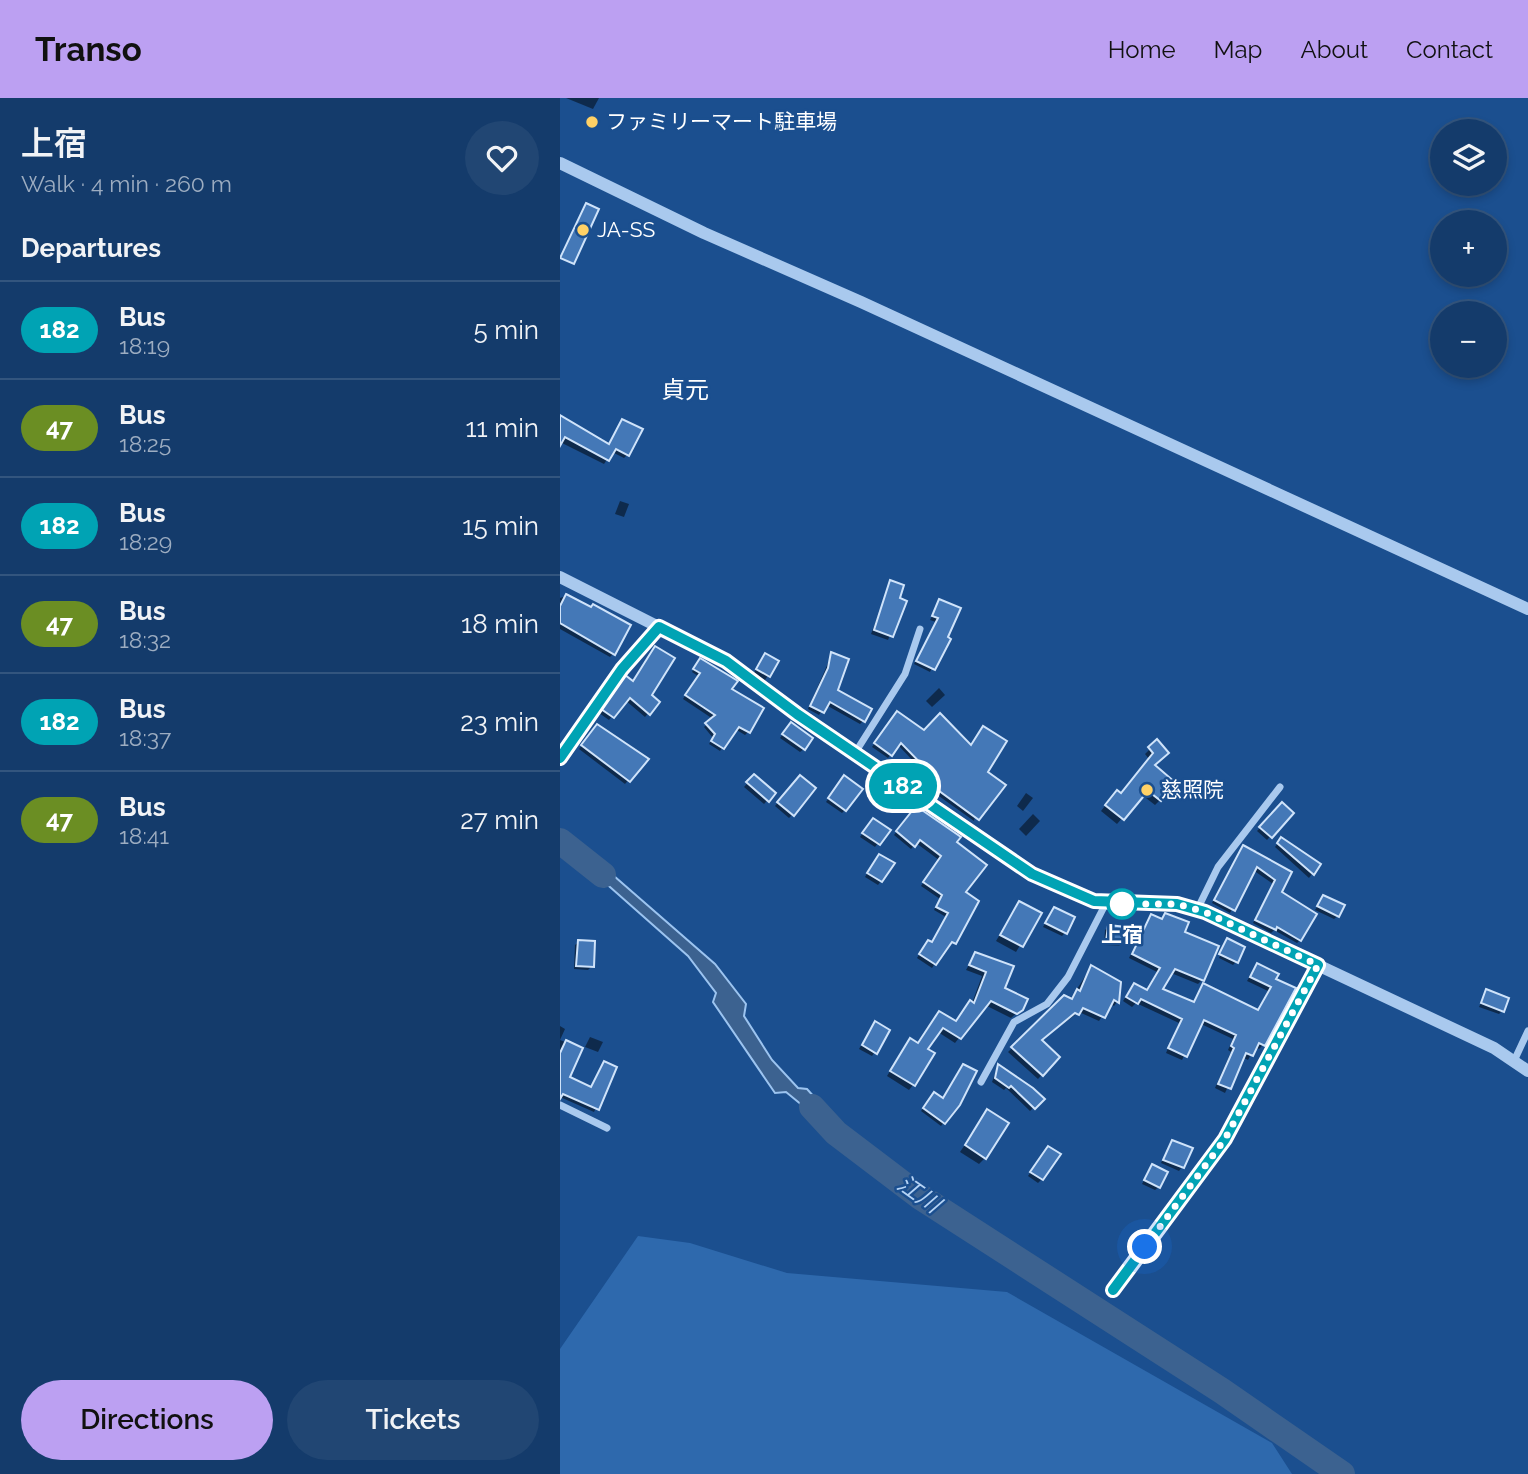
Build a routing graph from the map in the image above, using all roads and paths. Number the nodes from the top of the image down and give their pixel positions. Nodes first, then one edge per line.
1 (560, 163) edge
2 (560, 577) edge
3 (1528, 608) edge
4 (659, 627) junction
5 (920, 629) dead end
6 (855, 753) junction
7 (560, 758) edge
8 (1280, 788) dead end
9 (1106, 903) junction
10 (1197, 910) junction
11 (1318, 965) junction
12 (1528, 1031) edge
13 (1514, 1061) junction
14 (1528, 1071) edge
15 (981, 1082) dead end
16 (560, 1105) edge
17 (607, 1128) dead end
18 (1113, 1290) dead end

1 - 3 street
2 - 4 street
4 - 6 street
4 - 7 street
5 - 6 street
6 - 9 street
8 - 10 street
9 - 10 street
9 - 15 street
10 - 11 street
11 - 13 street
11 - 18 street
12 - 13 street
13 - 14 street
16 - 17 street

